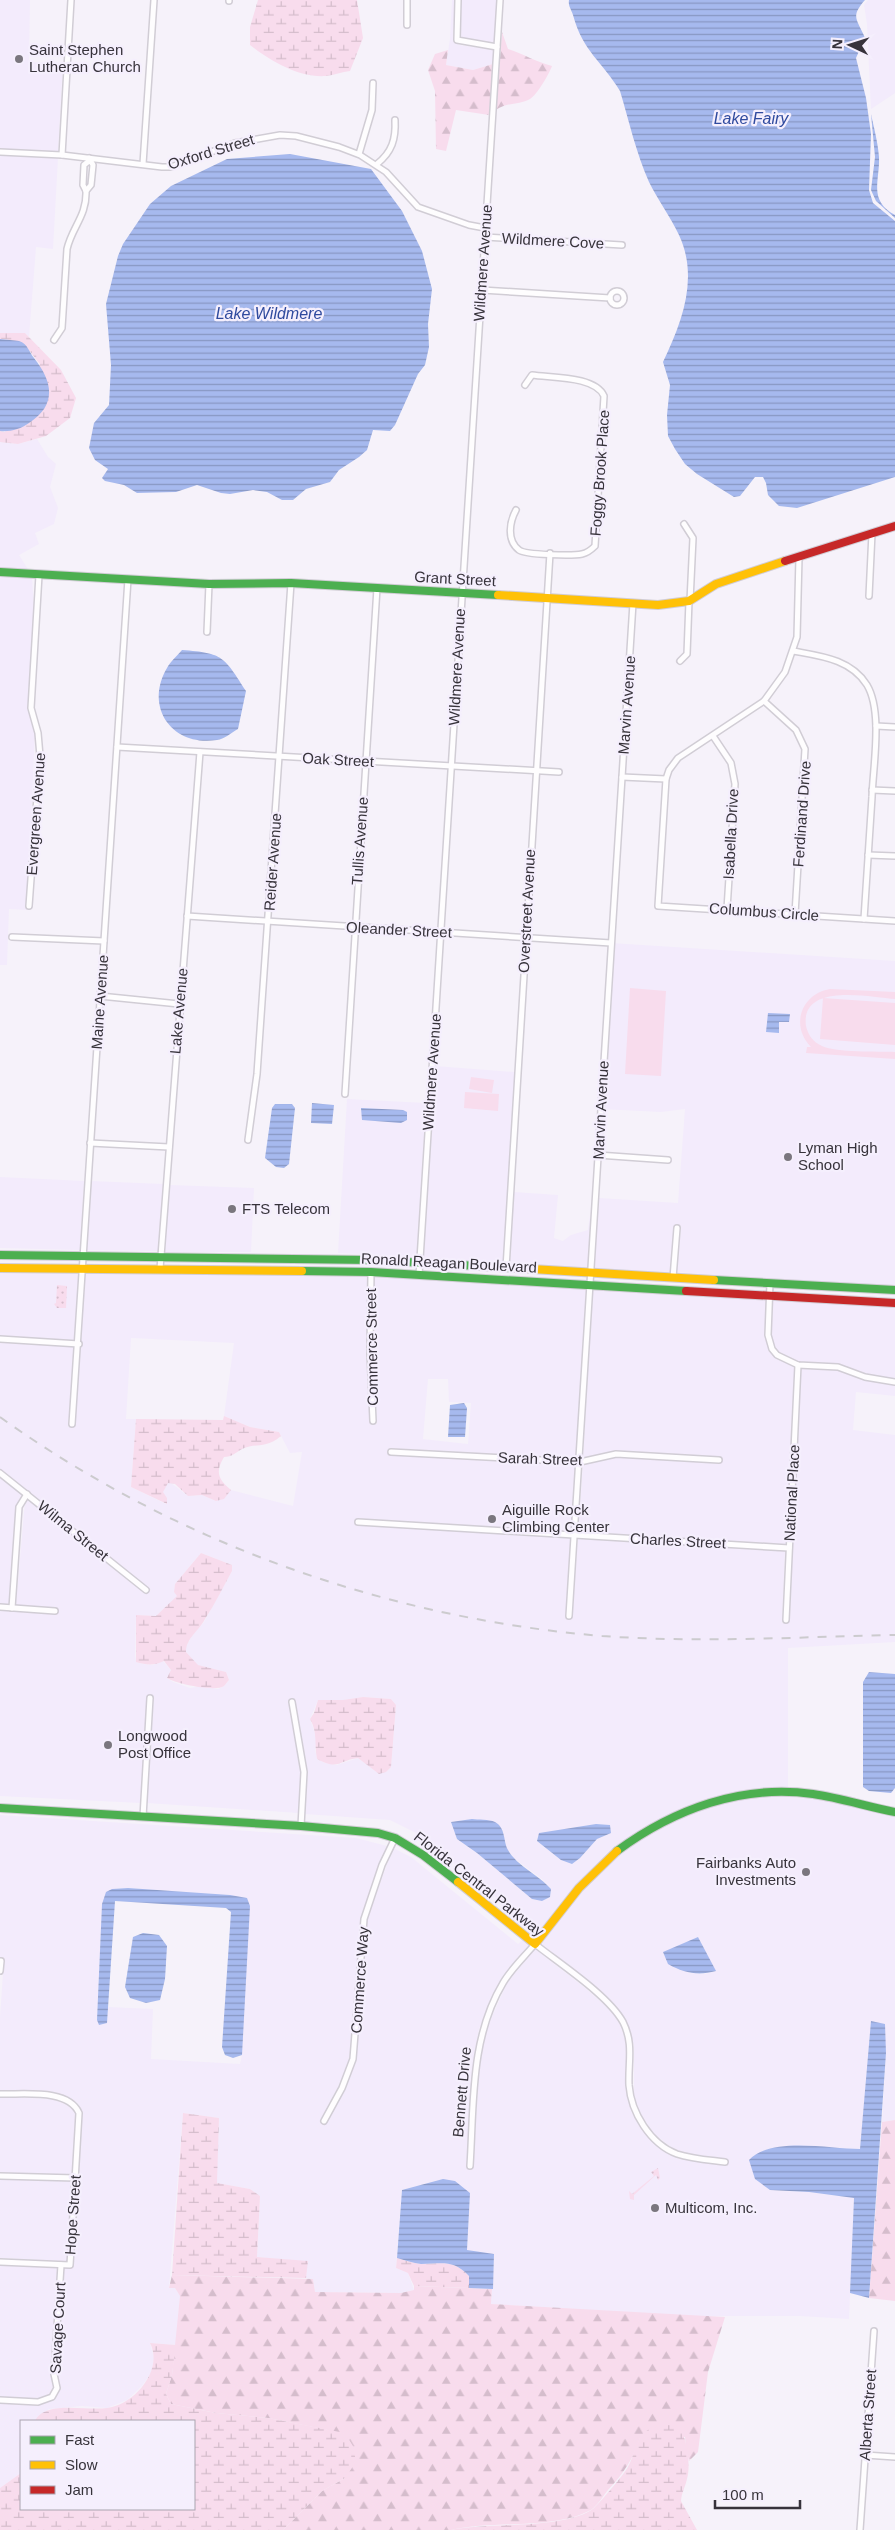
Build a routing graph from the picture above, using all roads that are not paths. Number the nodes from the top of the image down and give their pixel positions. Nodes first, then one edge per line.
1 (71, 0) edge
2 (154, 0) edge
3 (407, 0) edge
4 (458, 0) edge
5 (500, 0) edge
6 (407, 25) dead end
7 (497, 48) junction
8 (372, 84) dead end
9 (395, 120) dead end
10 (0, 152) edge
11 (359, 154) junction
12 (62, 155) junction
13 (89, 160) junction
14 (142, 164) junction
15 (377, 164) junction
16 (485, 228) junction
17 (485, 237) junction
18 (622, 245) dead end
19 (482, 290) junction
20 (610, 298) dead end
21 (54, 340) dead end
22 (525, 385) dead end
23 (516, 510) dead end
24 (684, 524) dead end
25 (895, 526) edge
26 (872, 533) junction
27 (550, 553) junction
28 (799, 556) junction
29 (0, 572) edge
30 (39, 575) junction
31 (128, 579) junction
32 (291, 583) junction
33 (209, 584) junction
34 (377, 588) junction
35 (462, 593) junction
36 (869, 596) dead end
37 (546, 597) junction
38 (690, 601) junction
39 (633, 604) junction
40 (207, 632) dead end
41 (794, 651) junction
42 (680, 661) dead end
43 (764, 701) junction
44 (876, 726) junction
45 (895, 727) edge
46 (713, 736) junction
47 (117, 747) junction
48 (200, 752) junction
49 (279, 757) junction
50 (365, 762) junction
51 (451, 766) junction
52 (536, 770) junction
53 (559, 772) dead end
54 (622, 777) junction
55 (666, 778) junction
56 (872, 790) junction
57 (895, 791) edge
58 (868, 855) junction
59 (895, 856) edge
60 (29, 906) dead end
61 (727, 909) junction
62 (795, 914) junction
63 (187, 916) junction
64 (864, 919) junction
65 (895, 920) edge
66 (269, 923) junction
67 (355, 928) junction
68 (440, 933) junction
69 (12, 937) dead end
70 (526, 938) junction
71 (104, 942) junction
72 (611, 943) junction
73 (100, 996) junction
74 (179, 1004) junction
75 (345, 1094) dead end
76 (248, 1140) dead end
77 (90, 1143) junction
78 (169, 1147) junction
79 (598, 1155) junction
80 (668, 1160) dead end
81 (677, 1228) dead end
82 (0, 1255) edge
83 (83, 1256) junction
84 (161, 1257) junction
85 (420, 1263) junction
86 (82, 1267) junction
87 (0, 1268) edge
88 (506, 1268) junction
89 (160, 1269) junction
90 (371, 1272) junction
91 (591, 1272) junction
92 (419, 1275) junction
93 (673, 1278) junction
94 (770, 1283) junction
95 (590, 1285) junction
96 (895, 1290) edge
97 (770, 1296) junction
98 (895, 1303) edge
99 (0, 1339) edge
100 (79, 1344) junction
101 (798, 1366) junction
102 (895, 1382) edge
103 (373, 1421) dead end
104 (72, 1424) dead end
105 (391, 1452) dead end
106 (719, 1460) dead end
107 (580, 1462) junction
108 (0, 1473) edge
109 (27, 1494) junction
110 (358, 1522) dead end
111 (575, 1535) junction
112 (789, 1548) junction
113 (146, 1590) dead end
114 (0, 1607) edge
115 (12, 1608) junction
116 (55, 1611) dead end
117 (569, 1616) dead end
118 (786, 1620) dead end
119 (150, 1698) dead end
120 (292, 1702) dead end
121 (0, 1808) edge
122 (895, 1812) edge
123 (143, 1817) junction
124 (301, 1826) junction
125 (394, 1838) junction
126 (535, 1944) junction
127 (1, 1961) edge
128 (0, 1971) edge
129 (0, 2094) edge
130 (324, 2122) dead end
131 (725, 2162) dead end
132 (470, 2166) dead end
133 (0, 2176) edge
134 (76, 2178) junction
135 (2, 2262) edge
136 (61, 2264) junction
137 (874, 2331) dead end
138 (0, 2400) edge
139 (866, 2455) junction
140 (895, 2457) edge
141 (860, 2530) edge

1 - 12 street
2 - 14 street
3 - 6 street
4 - 7 street
5 - 7 street, Wildmere Avenue
7 - 16 street, Wildmere Avenue
8 - 11 street
9 - 15 street
10 - 12 street, Oxford Street
11 - 14 street, Oxford Street
11 - 15 street, Oxford Street
12 - 13 street, Oxford Street
13 - 14 street, Oxford Street
13 - 21 street
15 - 16 street, Oxford Street
16 - 17 street, Wildmere Avenue
17 - 18 street, Wildmere Cove
17 - 19 street, Wildmere Avenue
19 - 20 street
19 - 35 street, Wildmere Avenue
22 - 27 street, Foggy Brook Place
23 - 27 street, Foggy Brook Place
24 - 38 street
25 - 26 street, Grant Street
26 - 28 street, Grant Street
26 - 36 street
27 - 37 street, Overstreet Avenue
28 - 38 street, Grant Street
28 - 41 street, Columbus Circle
29 - 30 street, Grant Street
30 - 31 street, Grant Street
30 - 60 street, Evergreen Avenue
31 - 33 street, Grant Street
31 - 47 street, Maine Avenue
32 - 33 street, Grant Street
32 - 34 street, Grant Street
32 - 49 street, Reider Avenue
33 - 40 street
34 - 35 street, Grant Street
34 - 50 street, Tullis Avenue
35 - 37 street, Grant Street
35 - 51 street, Wildmere Avenue
37 - 39 street, Grant Street
37 - 52 street, Overstreet Avenue
38 - 39 street, Grant Street
38 - 42 street
39 - 54 street, Marvin Avenue
41 - 43 street, Columbus Circle
41 - 44 street
43 - 46 street, Columbus Circle
43 - 62 street, Ferdinand Drive
44 - 45 street
44 - 56 street
46 - 55 street, Columbus Circle
46 - 61 street, Isabella Drive
47 - 48 street, Oak Street
47 - 71 street, Maine Avenue
48 - 49 street, Oak Street
48 - 63 street, Lake Avenue
49 - 50 street, Oak Street
49 - 66 street, Reider Avenue
50 - 51 street, Oak Street
50 - 67 street, Tullis Avenue
51 - 52 street, Oak Street
51 - 68 street, Wildmere Avenue
52 - 53 street, Oak Street
52 - 70 street, Overstreet Avenue
54 - 55 street
54 - 72 street, Marvin Avenue
55 - 61 street, Columbus Circle
56 - 57 street
56 - 58 street
58 - 59 street
58 - 64 street
61 - 62 street, Columbus Circle
62 - 64 street, Columbus Circle
63 - 66 street, Oleander Street
63 - 74 street, Lake Avenue
64 - 65 street, Columbus Circle
66 - 67 street, Oleander Street
66 - 76 street, Reider Avenue
67 - 68 street, Oleander Street
67 - 75 street, Tullis Avenue
68 - 70 street, Oleander Street
68 - 85 street, Wildmere Avenue
69 - 71 street
70 - 72 street, Oleander Street
70 - 88 street, Overstreet Avenue
71 - 73 street, Maine Avenue
72 - 79 street, Marvin Avenue
73 - 74 street
73 - 77 street, Maine Avenue
74 - 78 street, Lake Avenue
77 - 78 street
77 - 83 street, Maine Avenue
78 - 84 street, Lake Avenue
79 - 80 street
79 - 91 street, Marvin Avenue
81 - 93 street
82 - 83 street, Ronald Reagan Boulevard
83 - 84 street, Ronald Reagan Boulevard
83 - 86 street, Maine Avenue
84 - 85 street, Ronald Reagan Boulevard
84 - 89 street, Lake Avenue
85 - 88 street, Ronald Reagan Boulevard
85 - 92 street, Wildmere Avenue
86 - 87 street, Ronald Reagan Boulevard
86 - 89 street, Ronald Reagan Boulevard
86 - 100 street, Maine Avenue
88 - 91 street, Ronald Reagan Boulevard
89 - 90 street, Ronald Reagan Boulevard
90 - 92 street, Ronald Reagan Boulevard
90 - 103 street, Commerce Street
91 - 93 street, Ronald Reagan Boulevard
91 - 95 street, Marvin Avenue
92 - 95 street, Ronald Reagan Boulevard
93 - 94 street, Ronald Reagan Boulevard
94 - 96 street, Ronald Reagan Boulevard
94 - 97 street
95 - 97 street, Ronald Reagan Boulevard
95 - 107 street, Marvin Avenue
97 - 98 street, Ronald Reagan Boulevard
97 - 101 street
99 - 100 street
100 - 104 street, Maine Avenue
101 - 102 street
101 - 112 street, National Place
105 - 107 street, Sarah Street
106 - 107 street, Sarah Street
107 - 111 street, Marvin Avenue
108 - 109 street, Wilma Street
109 - 113 street, Wilma Street
109 - 115 street
110 - 111 street, Charles Street
111 - 112 street, Charles Street
111 - 117 street, Marvin Avenue
112 - 118 street, National Place
114 - 115 street
115 - 116 street
119 - 123 street
120 - 124 street
121 - 123 street, Florida Central Parkway
122 - 126 street, Bennett Drive
123 - 124 street, Florida Central Parkway
124 - 125 street, Florida Central Parkway
125 - 126 street, Florida Central Parkway
125 - 130 street, Commerce Way
126 - 131 street, Florida Central Parkway
126 - 132 street, Bennett Drive
127 - 128 street
129 - 134 street, Hope Street
133 - 134 street
134 - 136 street, Hope Street
135 - 136 street, Hope Street
136 - 138 street, Savage Court
137 - 139 street, Alberta Street
139 - 140 street
139 - 141 street, Alberta Street

